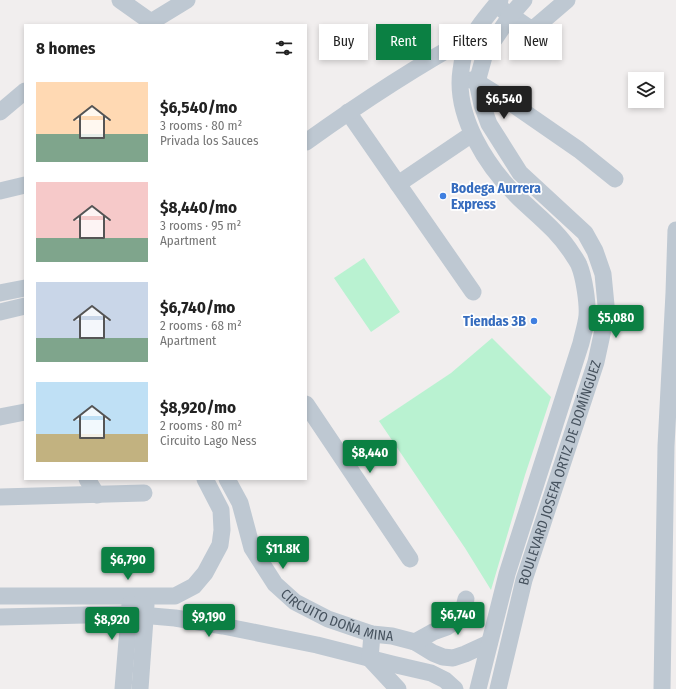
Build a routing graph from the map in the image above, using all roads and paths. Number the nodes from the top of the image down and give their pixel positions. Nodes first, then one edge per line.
1 (120, 0) edge
2 (187, 0) edge
3 (524, 0) edge
4 (567, 0) edge
5 (498, 3) edge
6 (511, 15) junction
7 (481, 24) edge
8 (439, 54) edge
9 (462, 60) edge
10 (460, 78) junction
11 (477, 82) junction
12 (24, 92) edge
13 (462, 102) junction
14 (482, 105) junction
15 (514, 105) junction
16 (0, 112) edge
17 (348, 112) junction
18 (472, 134) junction
19 (307, 141) edge
20 (520, 173) junction
21 (616, 179) dead end
22 (398, 184) junction
23 (506, 184) junction
24 (24, 185) edge
25 (0, 190) edge
26 (676, 230) edge
27 (24, 288) edge
28 (474, 292) dead end
29 (0, 293) edge
30 (24, 306) edge
31 (0, 312) edge
32 (583, 333) junction
33 (601, 338) junction
34 (307, 405) edge
35 (24, 412) edge
36 (0, 417) edge
37 (555, 421) junction
38 (574, 428) junction
39 (88, 480) edge
40 (206, 480) edge
41 (228, 480) edge
42 (144, 493) dead end
43 (97, 495) junction
44 (0, 497) edge
45 (240, 503) junction
46 (221, 510) junction
47 (410, 559) dead end
48 (139, 595) junction
49 (0, 596) edge
50 (466, 599) dead end
51 (137, 615) junction
52 (0, 617) edge
53 (372, 634) junction
54 (415, 642) junction
55 (489, 643) junction
56 (370, 659) junction
57 (411, 668) junction
58 (124, 689) edge
59 (140, 689) edge
60 (398, 689) edge
61 (407, 689) edge
62 (455, 689) edge
63 (478, 689) edge
64 (498, 689) edge
65 (662, 689) edge

1 - 2 street
3 - 6 street, BOULEVARD JOSEFA ORTIZ DE DOMÍNGUEZ
4 - 6 street
5 - 6 street
5 - 7 street, BOULEVARD JOSEFA ORTIZ DE DOMÍNGUEZ
6 - 11 street, BOULEVARD JOSEFA ORTIZ DE DOMÍNGUEZ
8 - 17 street
9 - 10 street, BOULEVARD JOSEFA ORTIZ DE DOMÍNGUEZ
10 - 11 street
10 - 13 street, BOULEVARD JOSEFA ORTIZ DE DOMÍNGUEZ
11 - 14 street, BOULEVARD JOSEFA ORTIZ DE DOMÍNGUEZ
11 - 15 street
12 - 16 street
13 - 14 street
13 - 18 street, BOULEVARD JOSEFA ORTIZ DE DOMÍNGUEZ
14 - 15 street
14 - 20 street, BOULEVARD JOSEFA ORTIZ DE DOMÍNGUEZ
15 - 21 street
17 - 19 street
17 - 22 street
18 - 22 street
18 - 23 street, BOULEVARD JOSEFA ORTIZ DE DOMÍNGUEZ
20 - 23 street
20 - 33 street, BOULEVARD JOSEFA ORTIZ DE DOMÍNGUEZ
22 - 28 street
23 - 32 street, BOULEVARD JOSEFA ORTIZ DE DOMÍNGUEZ
24 - 25 street
26 - 65 street
27 - 29 street
30 - 31 street
32 - 33 street
32 - 37 street, BOULEVARD JOSEFA ORTIZ DE DOMÍNGUEZ
33 - 38 street, BOULEVARD JOSEFA ORTIZ DE DOMÍNGUEZ
34 - 47 street
35 - 36 street
37 - 38 street
37 - 55 street, BOULEVARD JOSEFA ORTIZ DE DOMÍNGUEZ
38 - 64 street, BOULEVARD JOSEFA ORTIZ DE DOMÍNGUEZ
39 - 43 street
40 - 46 street
41 - 45 street, CIRCUITO DOÑA MINA
42 - 43 street
43 - 44 street
45 - 46 street
45 - 53 street, CIRCUITO DOÑA MINA
46 - 48 street
48 - 49 street
48 - 51 street
50 - 54 street
51 - 52 street, CIRCUITO DOÑA MINA
51 - 56 street, CIRCUITO DOÑA MINA
51 - 58 street
51 - 59 street
53 - 54 street, CIRCUITO DOÑA MINA
53 - 56 street
54 - 55 street, CIRCUITO DOÑA MINA
54 - 57 street
55 - 63 street, BOULEVARD JOSEFA ORTIZ DE DOMÍNGUEZ
56 - 57 street, CIRCUITO DOÑA MINA
56 - 60 street
57 - 61 street
57 - 62 street, CIRCUITO DOÑA MINA

